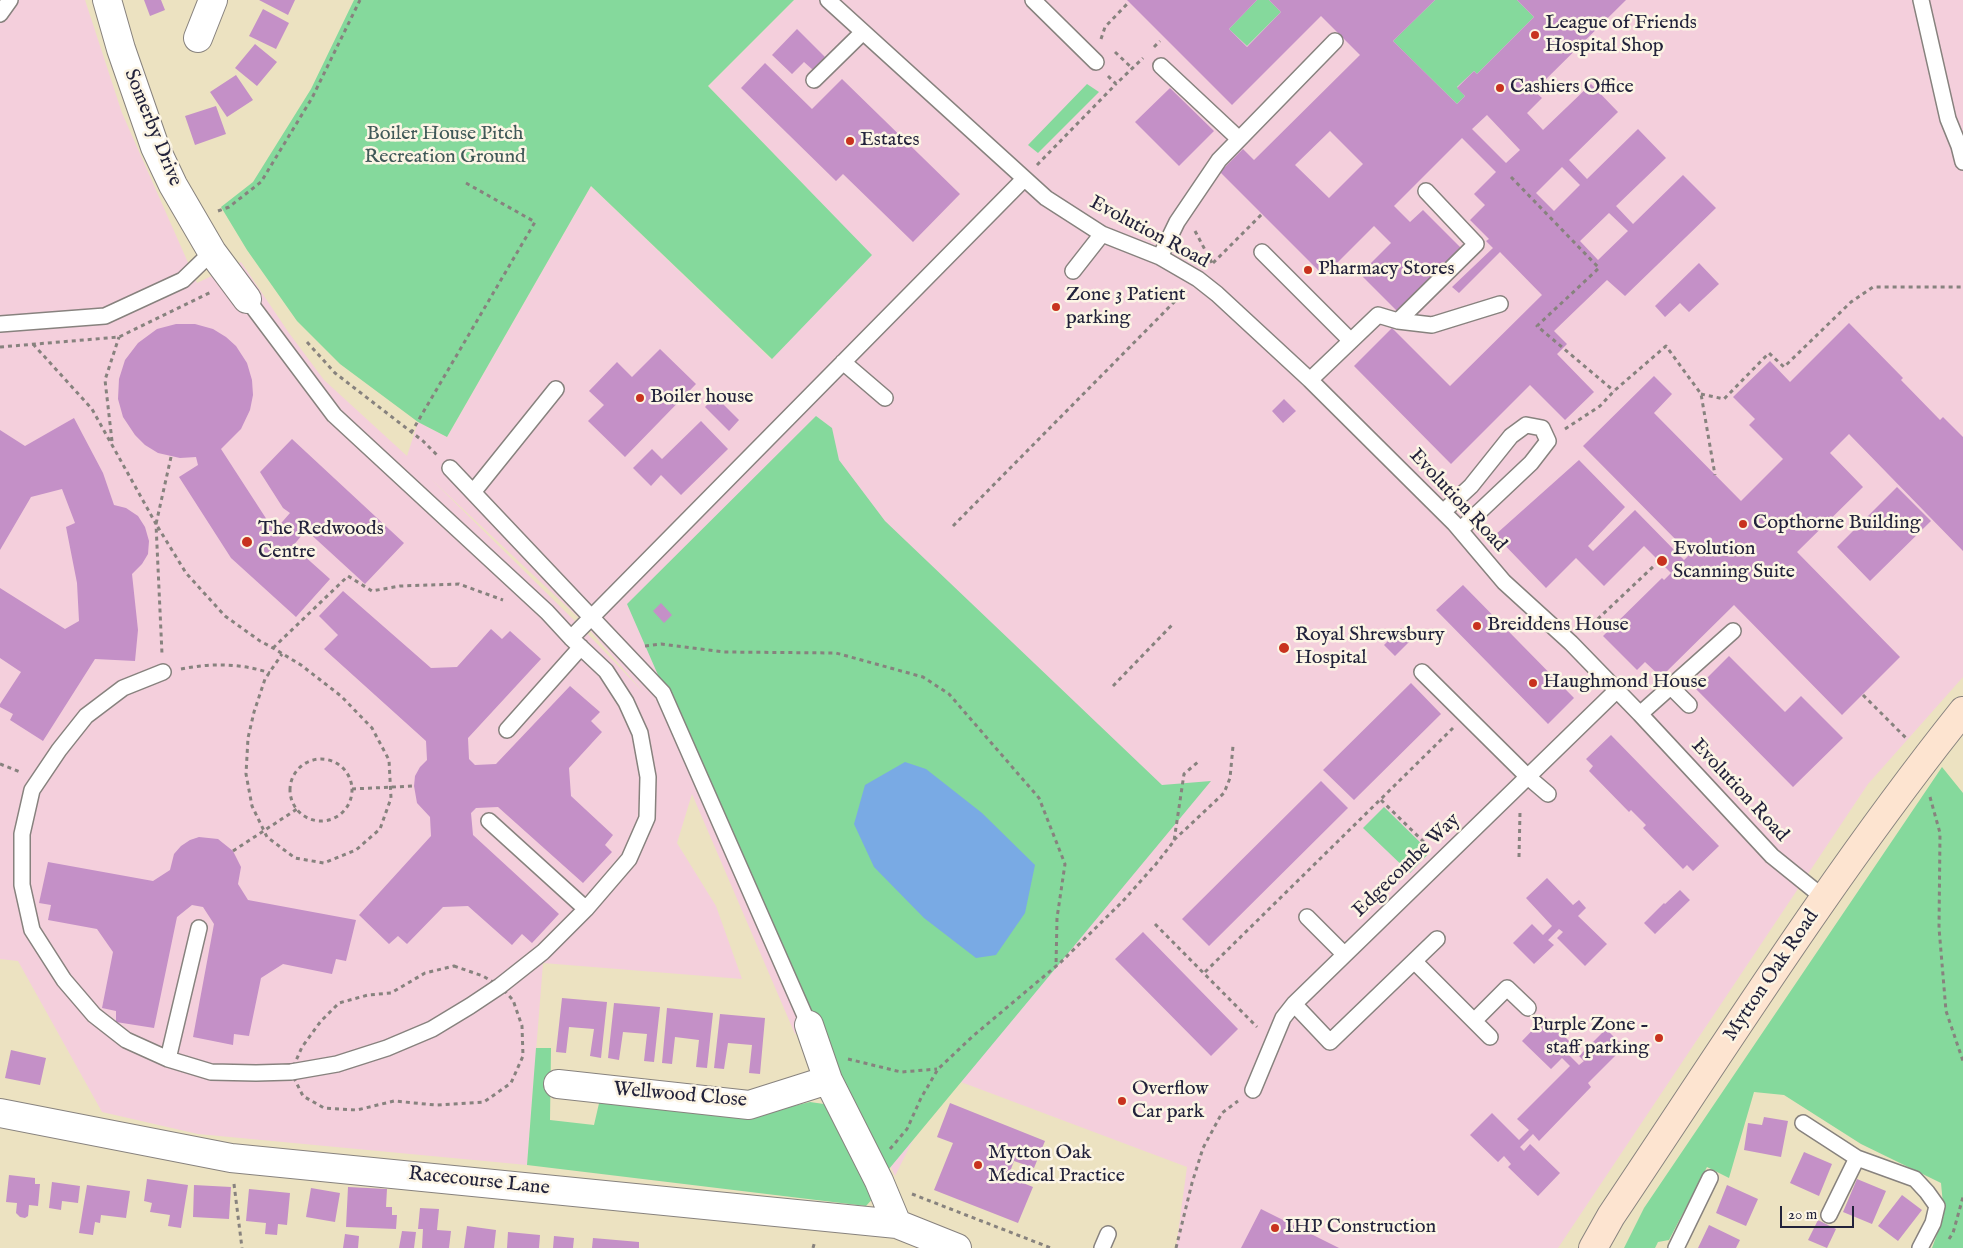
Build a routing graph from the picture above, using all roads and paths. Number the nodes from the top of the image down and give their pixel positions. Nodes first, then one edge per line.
1 (10, 0) edge
2 (107, 0) edge
3 (360, 0) edge
4 (828, 0) edge
5 (1033, 0) edge
6 (1921, 0) edge
7 (208, 1) edge
8 (1129, 2) dead end
9 (0, 14) edge
10 (863, 32) junction
11 (198, 38) dead end
12 (1160, 41) dead end
13 (1335, 41) dead end
14 (1107, 45) dead end
15 (1153, 48) dead end
16 (1114, 51) dead end
17 (1146, 55) dead end
18 (1096, 62) joint
19 (1162, 66) dead end
20 (1132, 68) junction
21 (814, 80) dead end
22 (1116, 84) junction
23 (1238, 139) junction
24 (1961, 146) edge
25 (1963, 162) edge
26 (1021, 175) junction
27 (1511, 177) dead end
28 (466, 183) dead end
29 (1426, 192) dead end
30 (1262, 214) dead end
31 (194, 221) junction
32 (1102, 234) junction
33 (212, 252) junction
34 (1262, 252) dead end
35 (1160, 257) junction
36 (1210, 265) dead end
37 (1073, 271) dead end
38 (1963, 287) edge
39 (1187, 288) dead end
40 (247, 299) joint
41 (1500, 304) dead end
42 (1398, 321) junction
43 (0, 324) edge
44 (119, 337) dead end
45 (302, 337) dead end
46 (1351, 341) junction
47 (33, 344) dead end
48 (844, 362) junction
49 (1310, 380) junction
50 (556, 389) dead end
51 (1614, 391) junction
52 (1701, 394) junction
53 (886, 398) dead end
54 (411, 432) junction
55 (1548, 441) junction
56 (112, 443) junction
57 (171, 457) dead end
58 (450, 468) joint
59 (1715, 475) dead end
60 (474, 491) junction
61 (1443, 512) junction
62 (156, 524) junction
63 (953, 526) dead end
64 (1460, 530) junction
65 (1656, 564) dead end
66 (509, 602) dead end
67 (592, 617) junction
68 (1173, 624) dead end
69 (1734, 631) dead end
70 (1584, 632) dead end
71 (576, 643) junction
72 (273, 648) junction
73 (623, 650) junction
74 (282, 654) junction
75 (163, 672) junction
76 (270, 672) junction
77 (1422, 672) dead end
78 (1113, 686) dead end
79 (1671, 687) junction
80 (1616, 690) junction
81 (1862, 695) dead end
82 (1689, 705) dead end
83 (1963, 711) edge
84 (1640, 714) junction
85 (1466, 716) junction
86 (507, 730) dead end
87 (1907, 738) dead end
88 (1233, 746) dead end
89 (1199, 761) dead end
90 (1524, 780) junction
91 (414, 786) dead end
92 (390, 788) junction
93 (352, 789) junction
94 (1928, 789) dead end
95 (1548, 794) dead end
96 (1381, 799) junction
97 (297, 809) junction
98 (490, 821) dead end
99 (263, 830) junction
100 (1174, 841) junction
101 (233, 851) dead end
102 (1518, 857) dead end
103 (1443, 860) junction
104 (1824, 898) junction
105 (586, 909) junction
106 (1307, 917) dead end
107 (1156, 924) dead end
108 (199, 928) dead end
109 (1436, 939) dead end
110 (1344, 954) junction
111 (1414, 961) junction
112 (1056, 966) junction
113 (1205, 972) junction
114 (1294, 1004) junction
115 (1528, 1008) dead end
116 (1474, 1022) junction
117 (809, 1025) joint
118 (1490, 1037) dead end
119 (1272, 1042) junction
120 (819, 1054) junction
121 (168, 1059) junction
122 (1963, 1061) edge
123 (938, 1069) junction
124 (828, 1080) junction
125 (558, 1084) dead end
126 (1253, 1090) joint
127 (0, 1113) edge
128 (1803, 1123) dead end
129 (231, 1158) junction
130 (1857, 1158) junction
131 (875, 1172) junction
132 (1710, 1178) dead end
133 (1829, 1215) dead end
134 (898, 1224) junction
135 (242, 1248) edge
136 (957, 1248) edge
137 (1051, 1248) edge
138 (1176, 1248) edge
139 (1593, 1248) edge
140 (1676, 1248) edge
141 (1920, 1248) edge

1 - 9 lane
2 - 31 street, Somerby Drive
3 - 31 path
4 - 10 lane, Evolution Road
5 - 18 lane
6 - 24 lane
7 - 11 street
8 - 14 path
10 - 21 lane
10 - 26 lane, Evolution Road
12 - 15 path
13 - 23 lane
16 - 20 path
17 - 20 path
18 - 22 path
19 - 23 lane
20 - 22 path
22 - 26 path
23 - 35 lane
24 - 25 lane
26 - 32 lane, Evolution Road
26 - 48 lane
27 - 51 path
28 - 54 path
29 - 42 lane
30 - 36 path
31 - 33 street, Somerby Drive
32 - 35 lane, Evolution Road
32 - 37 lane
33 - 40 street, Somerby Drive
33 - 43 lane
34 - 46 lane
35 - 49 lane, Evolution Road
38 - 52 path
39 - 63 path
40 - 71 lane
41 - 42 lane
42 - 46 lane
44 - 56 path
45 - 54 path
46 - 49 lane
47 - 56 path
48 - 53 lane
48 - 67 lane
49 - 61 lane, Evolution Road
50 - 60 lane
51 - 52 path
51 - 55 path
52 - 59 path
54 - 58 path
55 - 61 lane
55 - 64 lane
56 - 62 path
57 - 62 path
58 - 60 lane
60 - 67 lane
61 - 64 lane, Evolution Road
62 - 72 path
62 - 75 path
64 - 80 lane, Evolution Road
65 - 70 path
66 - 72 path
67 - 71 lane
67 - 73 lane
68 - 78 path
69 - 79 lane
71 - 86 lane
71 - 105 lane
72 - 74 path
73 - 112 path
73 - 117 lane
74 - 76 path
74 - 92 path
75 - 76 path
75 - 121 lane
76 - 99 path
77 - 85 lane
79 - 82 lane
79 - 84 lane
80 - 84 lane, Evolution Road
80 - 90 lane, Edgecombe Way
81 - 87 path
83 - 104 main road, Mytton Oak Road
84 - 104 lane, Evolution Road
85 - 90 lane
85 - 96 path
88 - 100 path
89 - 100 path
90 - 95 lane
90 - 102 path
90 - 103 lane, Edgecombe Way
91 - 92 path
92 - 93 path
92 - 99 path
93 - 97 path
93 - 97 path
94 - 122 path
96 - 103 path
96 - 113 path
97 - 99 path
98 - 105 lane
99 - 101 path
100 - 112 path
103 - 110 lane, Edgecombe Way
104 - 139 main road, Mytton Oak Road
105 - 121 lane
106 - 110 lane
107 - 113 path
108 - 121 lane
109 - 111 lane
110 - 114 lane, Edgecombe Way
111 - 114 lane
111 - 116 lane
112 - 123 path
113 - 119 path
114 - 119 lane, Edgecombe Way
115 - 116 lane
116 - 118 lane
117 - 120 street
119 - 126 lane, Edgecombe Way
120 - 123 path
120 - 124 street
123 - 131 path
124 - 125 street, Wellwood Close
124 - 131 street
126 - 138 path
127 - 129 street, Racecourse Lane
128 - 130 lane
129 - 134 street, Racecourse Lane
129 - 135 path
130 - 133 lane
130 - 141 lane
131 - 134 street
131 - 137 path
132 - 140 lane
134 - 136 street, Racecourse Lane

